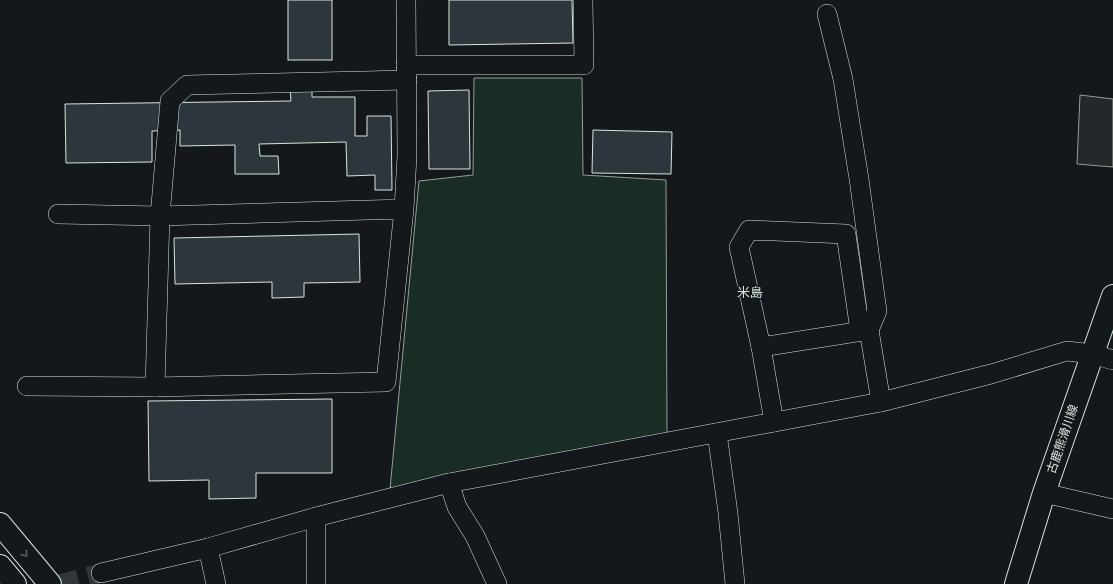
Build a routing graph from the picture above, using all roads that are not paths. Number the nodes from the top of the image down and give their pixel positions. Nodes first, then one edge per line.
1 (406, 0) edge
2 (583, 0) edge
3 (827, 14) dead end
4 (407, 73) junction
5 (404, 209) junction
6 (58, 214) dead end
7 (160, 216) junction
8 (1113, 296) edge
9 (865, 331) junction
10 (761, 347) junction
11 (1092, 354) junction
12 (1113, 360) edge
13 (27, 386) dead end
14 (155, 387) junction
15 (881, 402) junction
16 (774, 422) junction
17 (717, 433) junction
18 (449, 483) junction
19 (1044, 493) junction
20 (1113, 509) edge
21 (316, 517) junction
22 (0, 524) edge
23 (208, 548) junction
24 (0, 566) edge
25 (101, 573) tunnel mouth
26 (15, 584) edge
27 (50, 584) edge
28 (216, 584) edge
29 (316, 584) edge
30 (497, 584) edge
31 (735, 584) edge
32 (1016, 584) edge

1 - 4 street
2 - 4 street
3 - 9 street
4 - 5 street
4 - 7 street
5 - 7 street
5 - 14 street
6 - 7 street
7 - 14 street
8 - 11 main road, 古鹿熊滑川線
9 - 10 street
9 - 10 street
9 - 15 street
10 - 16 street
11 - 12 street
11 - 15 street
11 - 19 main road, 古鹿熊滑川線
13 - 14 street
15 - 16 street
16 - 17 street
17 - 18 street
17 - 31 street
18 - 21 street
18 - 30 street
19 - 20 street
19 - 32 main road, 古鹿熊滑川線
21 - 23 street
21 - 29 street
22 -> 27 main road
23 - 25 street
23 - 28 street
24 - 26 main road

